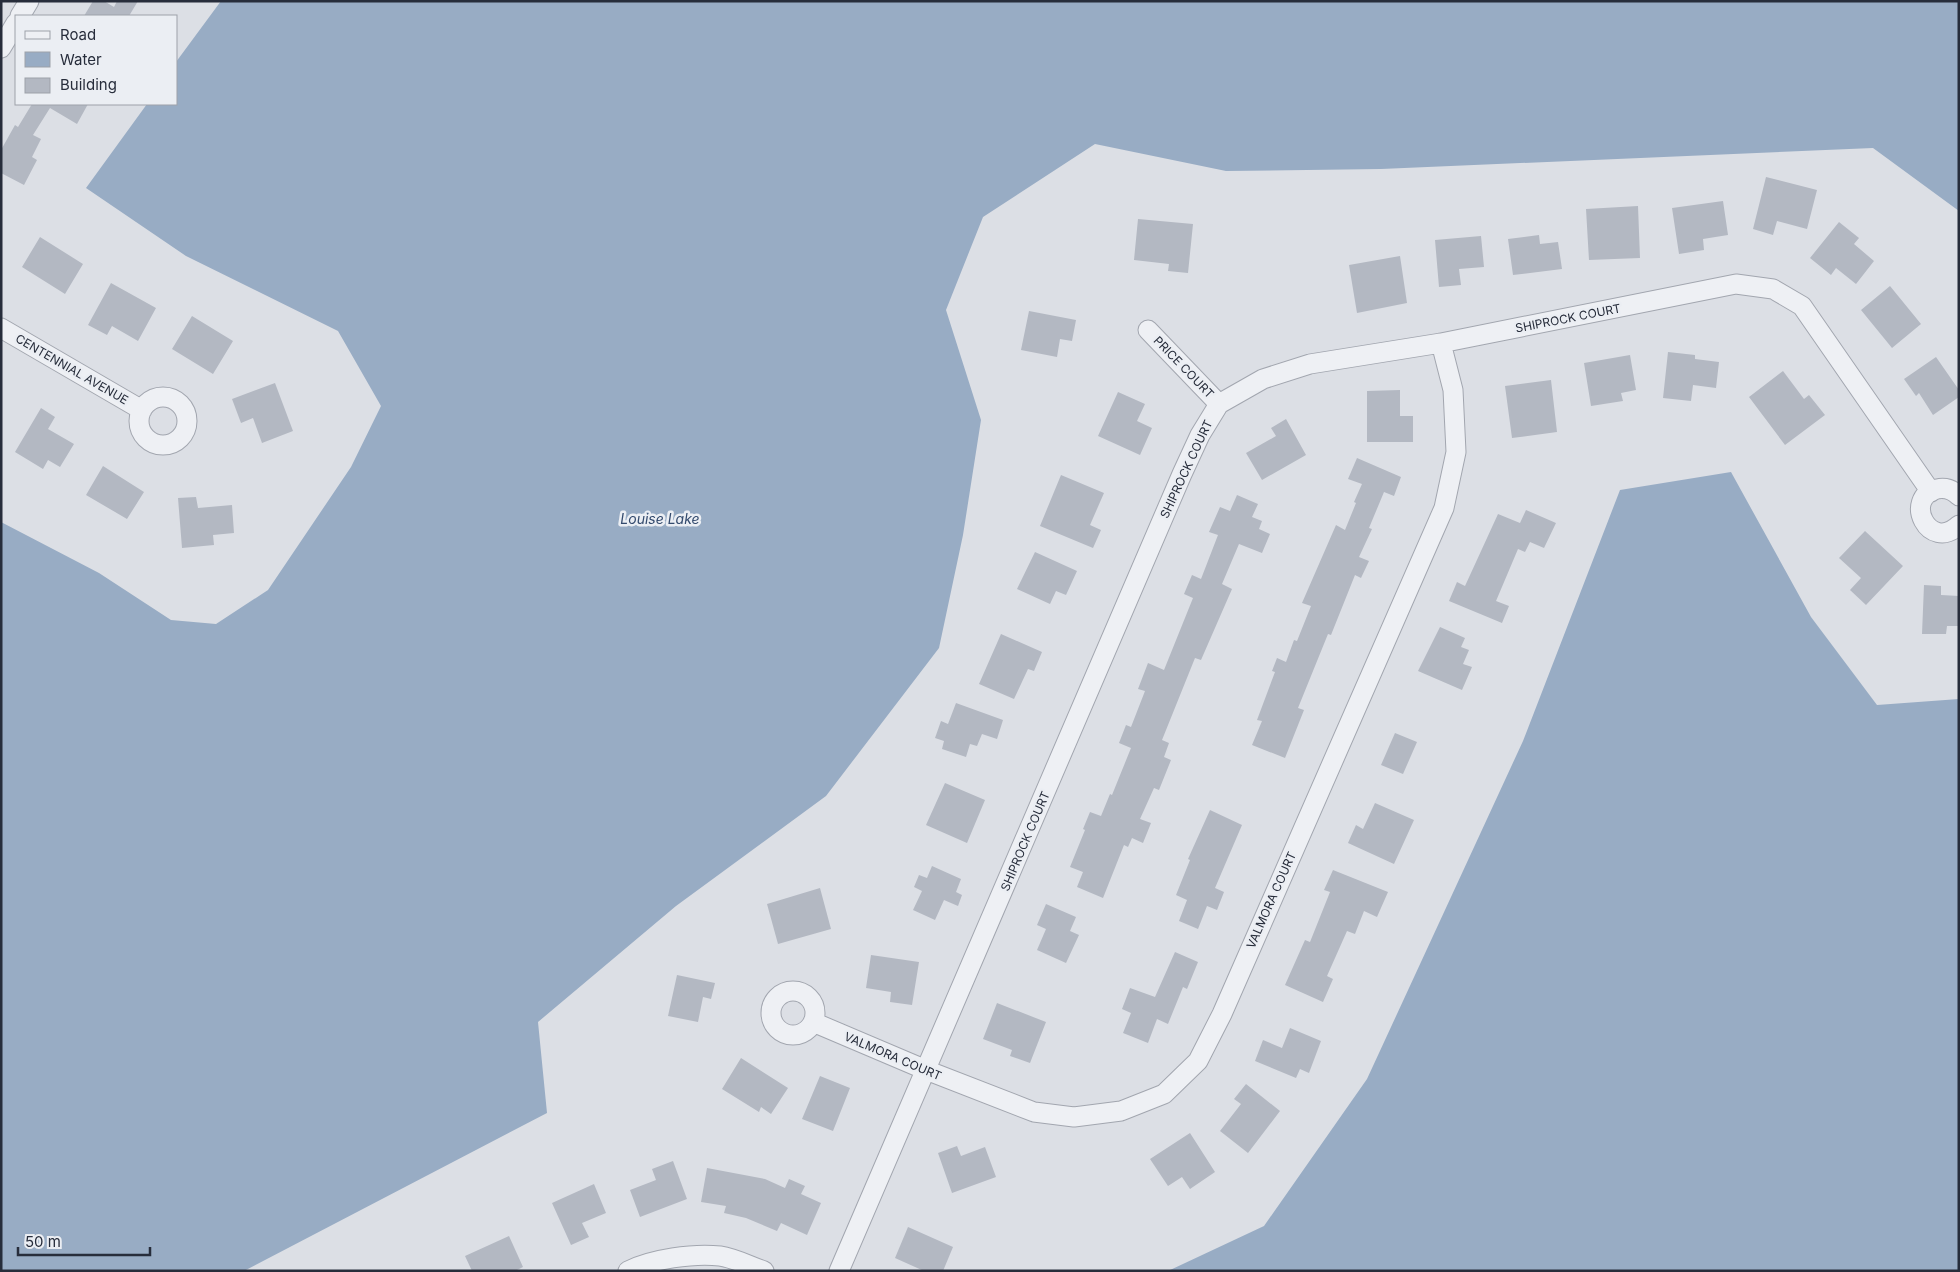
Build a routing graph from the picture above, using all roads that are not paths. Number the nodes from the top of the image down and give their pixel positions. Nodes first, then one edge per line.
1 (29, 1) edge
2 (21, 15) edge
3 (15, 25) edge
4 (1, 48) edge
5 (1, 328) edge
6 (1148, 330) dead end
7 (1441, 343) junction
8 (1220, 404) junction
9 (142, 410) dead end
10 (1931, 492) junction
11 (1959, 496) edge
12 (1959, 525) edge
13 (813, 1022) dead end
14 (926, 1070) junction
15 (628, 1271) edge
16 (764, 1271) edge
17 (839, 1271) edge

1 - 2 street
3 - 4 street
5 - 9 street, CENTENNIAL AVENUE
6 - 8 street, PRICE COURT
7 - 8 street, SHIPROCK COURT
7 - 10 street, SHIPROCK COURT
7 - 14 street, VALMORA COURT
8 - 14 street, SHIPROCK COURT
10 - 11 street
10 - 12 street
13 - 14 street, VALMORA COURT
14 - 17 street, SHIPROCK COURT
15 - 16 street

